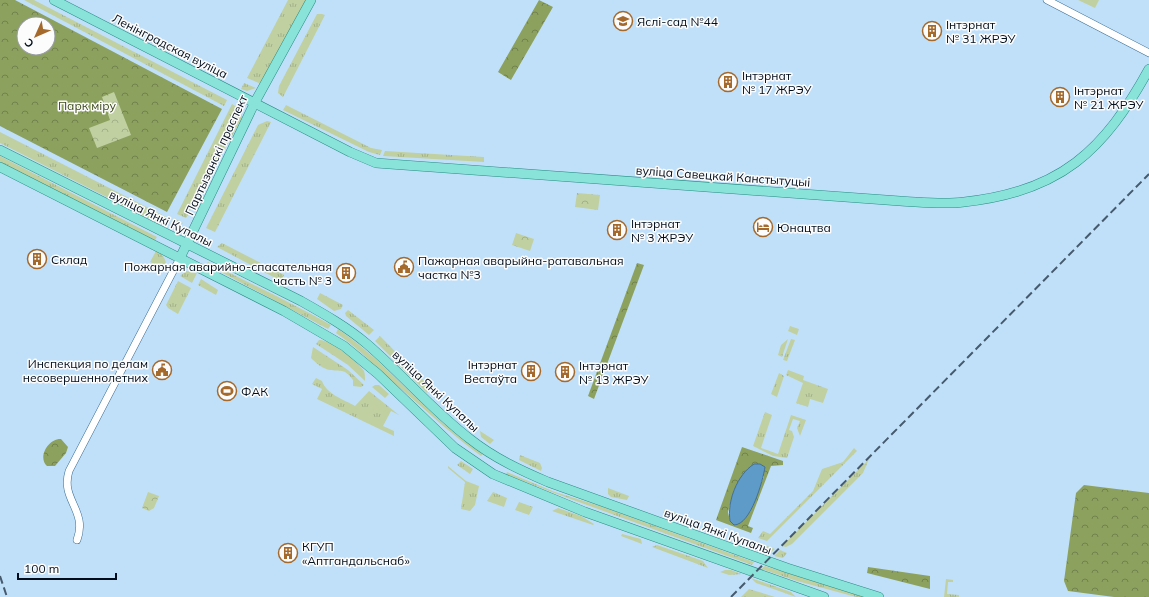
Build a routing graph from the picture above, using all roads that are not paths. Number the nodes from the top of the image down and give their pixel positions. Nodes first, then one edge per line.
1 (54, 0) edge
2 (311, 0) edge
3 (1047, 0) edge
4 (1149, 53) edge
5 (1149, 69) edge
6 (255, 102) junction
7 (0, 150) edge
8 (0, 167) edge
9 (187, 244) junction
10 (180, 258) junction
11 (500, 460) junction
12 (493, 474) junction
13 (77, 540) dead end
14 (824, 597) edge
15 (879, 597) edge

1 - 6 main road, Ленінградская вуліца
2 - 6 main road, Партызанскі праспект
3 - 4 street
5 - 6 main road, вуліца Савецкай Канстытуцыі
6 - 9 main road, Партызанскі праспект
7 - 9 main road, вуліца Янкі Купалы
8 - 10 main road
9 - 10 main road, Партызанскі праспект
9 - 11 main road, вуліца Янкі Купалы
10 - 12 main road
10 - 13 street, Партызанскі праспект
11 - 12 main road
11 - 15 main road, вуліца Янкі Купалы
12 - 14 main road

